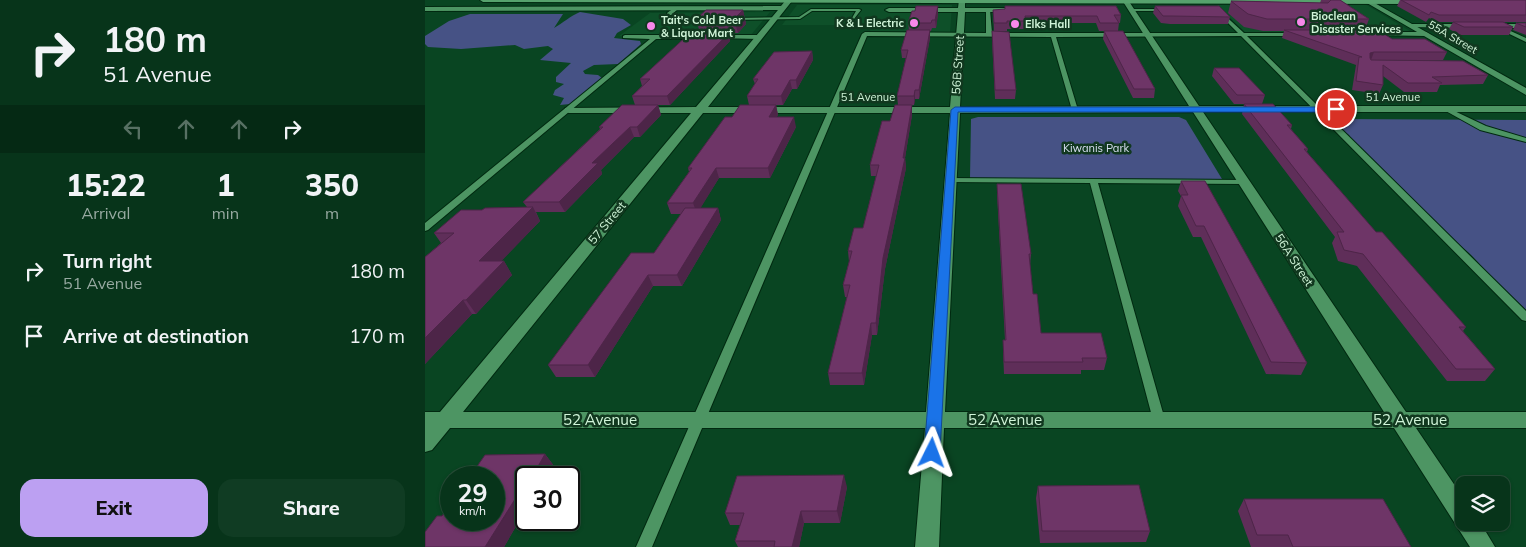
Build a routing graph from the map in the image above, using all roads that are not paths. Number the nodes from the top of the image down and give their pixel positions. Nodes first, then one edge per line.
1 (483, 0) edge
2 (790, 1) edge
3 (899, 1) edge
4 (962, 1) junction
5 (1210, 1) edge
6 (1125, 2) junction
7 (1309, 2) junction
8 (1369, 2) junction
9 (1429, 2) edge
10 (1317, 7) edge
11 (783, 8) junction
12 (425, 9) edge
13 (676, 9) junction
14 (889, 10) dead end
15 (961, 10) junction
16 (988, 10) junction
17 (1018, 10) edge
18 (1048, 10) edge
19 (1131, 10) junction
20 (1171, 10) edge
21 (1209, 10) edge
22 (1219, 10) junction
23 (1228, 11) dead end
24 (669, 14) dead end
25 (775, 18) junction
26 (854, 18) dead end
27 (727, 19) edge
28 (1412, 26) junction
29 (1471, 26) edge
30 (1489, 26) edge
31 (1498, 26) junction
32 (1526, 26) edge
33 (960, 34) junction
34 (989, 34) junction
35 (1242, 34) junction
36 (1301, 34) edge
37 (1361, 34) edge
38 (1426, 34) junction
39 (1053, 35) junction
40 (1147, 35) junction
41 (625, 37) dead end
42 (655, 37) junction
43 (759, 37) junction
44 (1526, 40) edge
45 (1478, 64) junction
46 (1461, 65) edge
47 (1526, 92) edge
48 (1317, 109) junction
49 (1445, 109) junction
50 (1526, 109) edge
51 (569, 110) junction
52 (701, 110) junction
53 (831, 110) junction
54 (955, 110) junction
55 (1075, 110) junction
56 (1196, 110) junction
57 (1526, 140) edge
58 (950, 180) junction
59 (1093, 181) junction
60 (1244, 182) junction
61 (425, 228) edge
62 (1526, 317) edge
63 (425, 420) edge
64 (445, 420) junction
65 (698, 420) junction
66 (934, 420) junction
67 (1159, 420) junction
68 (1400, 420) junction
69 (1526, 420) edge
70 (425, 444) edge
71 (1455, 504) edge
72 (1473, 531) edge
73 (644, 547) edge
74 (927, 547) edge
75 (1483, 547) edge

1 - 2 main road
2 - 3 main road
2 - 11 street, 57 Street
3 - 4 main road
4 - 6 main road
4 - 15 street, 56B Street
5 - 6 main road
5 - 7 main road
5 - 22 lane
6 - 19 street, 56A Street
7 - 8 main road
7 - 10 lane
8 - 9 main road
8 - 28 street, 55A Street
11 - 13 street
11 - 25 street, 57 Street
12 - 13 street
13 - 24 lane
14 - 15 street
15 - 16 street
15 - 33 street, 56B Street
16 - 17 street
16 - 34 lane
18 - 19 street
19 - 20 lane
19 - 40 street, 56A Street
21 - 22 lane
22 - 23 lane
22 - 35 lane
25 - 26 lane
25 - 27 lane
25 - 43 street, 57 Street
28 - 29 lane
28 - 38 street, 55A Street
30 - 31 lane
31 - 32 lane
31 - 44 lane
33 - 34 lane
33 - 53 lane
33 - 54 street, 56B Street
34 - 39 lane
35 - 36 lane
35 - 40 lane
35 - 48 lane
37 - 38 lane
38 - 45 street, 55A Street
39 - 40 lane
39 - 55 lane
40 - 56 street, 56A Street
41 - 42 lane
42 - 43 lane
42 - 51 lane
43 - 52 street, 57 Street
45 - 46 street
45 - 47 street, 55A Street
48 - 49 street, 51 Avenue
48 - 56 street, 51 Avenue
48 - 62 lane
49 - 50 street, 51 Avenue
49 - 57 lane
51 - 52 street, 51 Avenue
51 - 61 lane
52 - 53 street, 51 Avenue
52 - 64 street, 57 Street
53 - 54 street, 51 Avenue
53 - 65 lane
54 - 55 street, 51 Avenue
54 - 58 street, 56B Street
55 - 56 street, 51 Avenue
56 - 60 street, 56A Street
58 - 59 lane
58 - 66 street, 56B Street
59 - 60 lane
59 - 67 lane
60 - 68 street, 56A Street
63 - 64 street, 52 Avenue
64 - 65 street, 52 Avenue
64 - 70 street, 57 Street
65 - 66 street, 52 Avenue
65 - 73 lane
66 - 67 street, 52 Avenue
66 - 74 street, 56B Street
67 - 68 street, 52 Avenue
68 - 69 street, 52 Avenue
68 - 71 street, 56A Street
72 - 75 street

